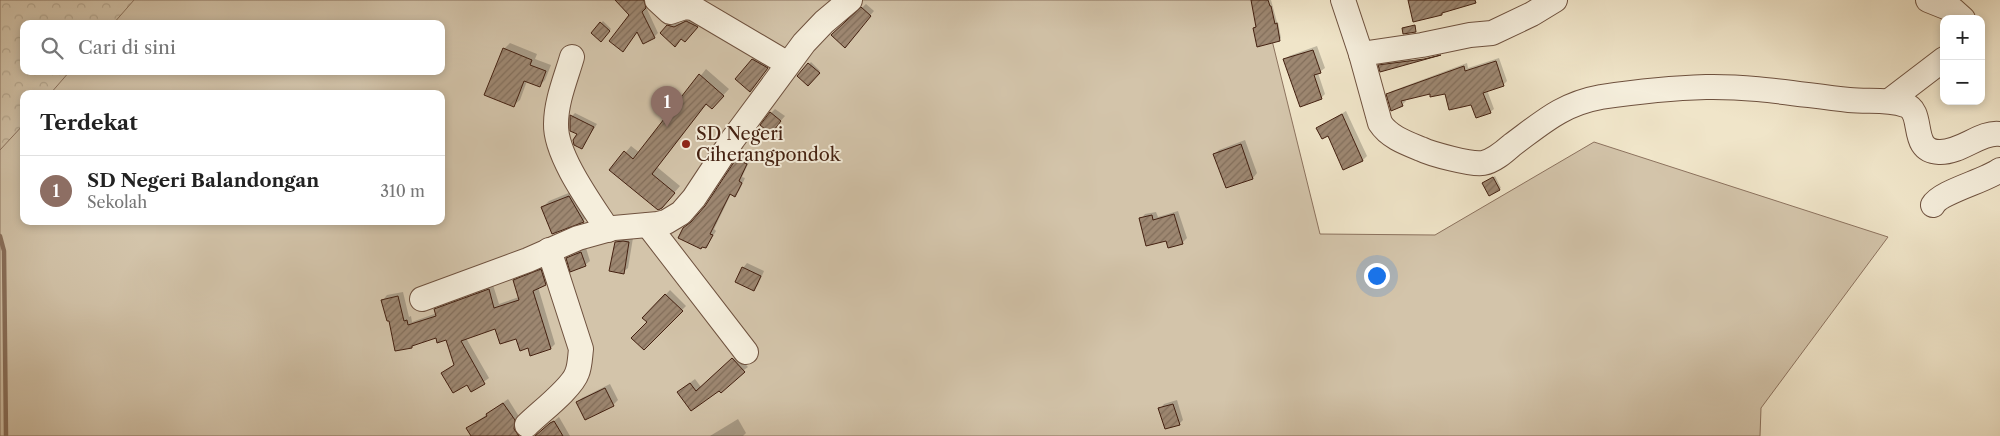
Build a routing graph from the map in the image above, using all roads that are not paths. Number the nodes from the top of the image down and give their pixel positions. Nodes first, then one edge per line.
1 (656, 0) edge
2 (850, 0) edge
3 (1343, 0) edge
4 (1555, 0) edge
5 (1928, 0) edge
6 (1958, 15) edge
7 (1361, 54) junction
8 (572, 56) dead end
9 (1943, 60) edge
10 (788, 64) junction
11 (1889, 101) junction
12 (2000, 134) edge
13 (2000, 170) edge
14 (1933, 205) dead end
15 (648, 225) junction
16 (608, 230) junction
17 (549, 250) junction
18 (422, 299) dead end
19 (746, 352) dead end
20 (527, 425) dead end

1 - 10 street
2 - 10 street
3 - 7 street
4 - 7 street
5 - 6 street
7 - 11 street
8 - 16 street
9 - 11 street
10 - 15 street
11 - 12 street
13 - 14 street
15 - 16 street
15 - 19 street
16 - 17 street
17 - 18 street
17 - 20 street

